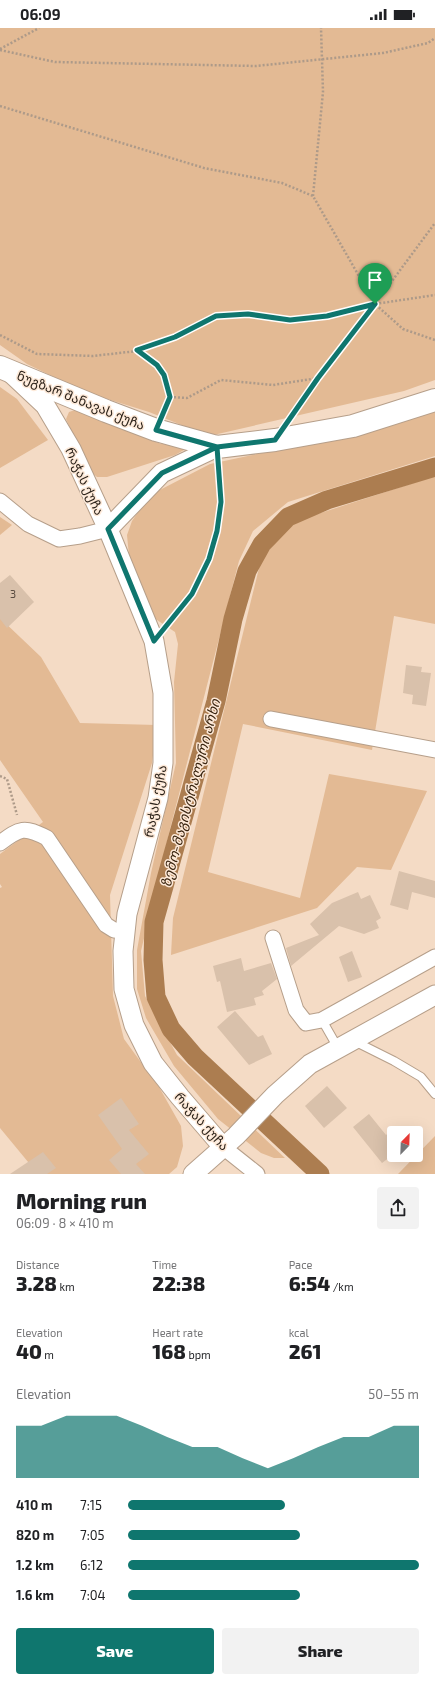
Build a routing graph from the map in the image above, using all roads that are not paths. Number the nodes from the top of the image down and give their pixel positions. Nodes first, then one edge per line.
1 (4, 369) edge
2 (435, 400) edge
3 (217, 447) junction
4 (0, 501) edge
5 (108, 529) junction
6 (270, 718) dead end
7 (435, 750) edge
8 (0, 843) edge
9 (125, 931) junction
10 (273, 938) dead end
11 (435, 957) edge
12 (435, 995) edge
13 (322, 1020) junction
14 (345, 1044) junction
15 (435, 1094) edge
16 (229, 1141) junction
17 (194, 1174) edge
18 (257, 1174) edge

1 - 3 main road, ნუგზარ შანავას ქუჩა
1 - 5 street, რაჭას ქუჩა
2 - 3 main road, ნუგზარ შანავას ქუჩა
3 - 5 street
4 - 5 street
5 - 9 street, რაჭას ქუჩა
6 - 7 street
8 - 9 street
9 - 16 street, რაჭას ქუჩა
10 - 13 street
11 - 13 street
12 - 14 street
13 - 14 lane
14 - 15 lane
14 - 16 street
16 - 17 street
16 - 18 street, რაჭას ქუჩა

